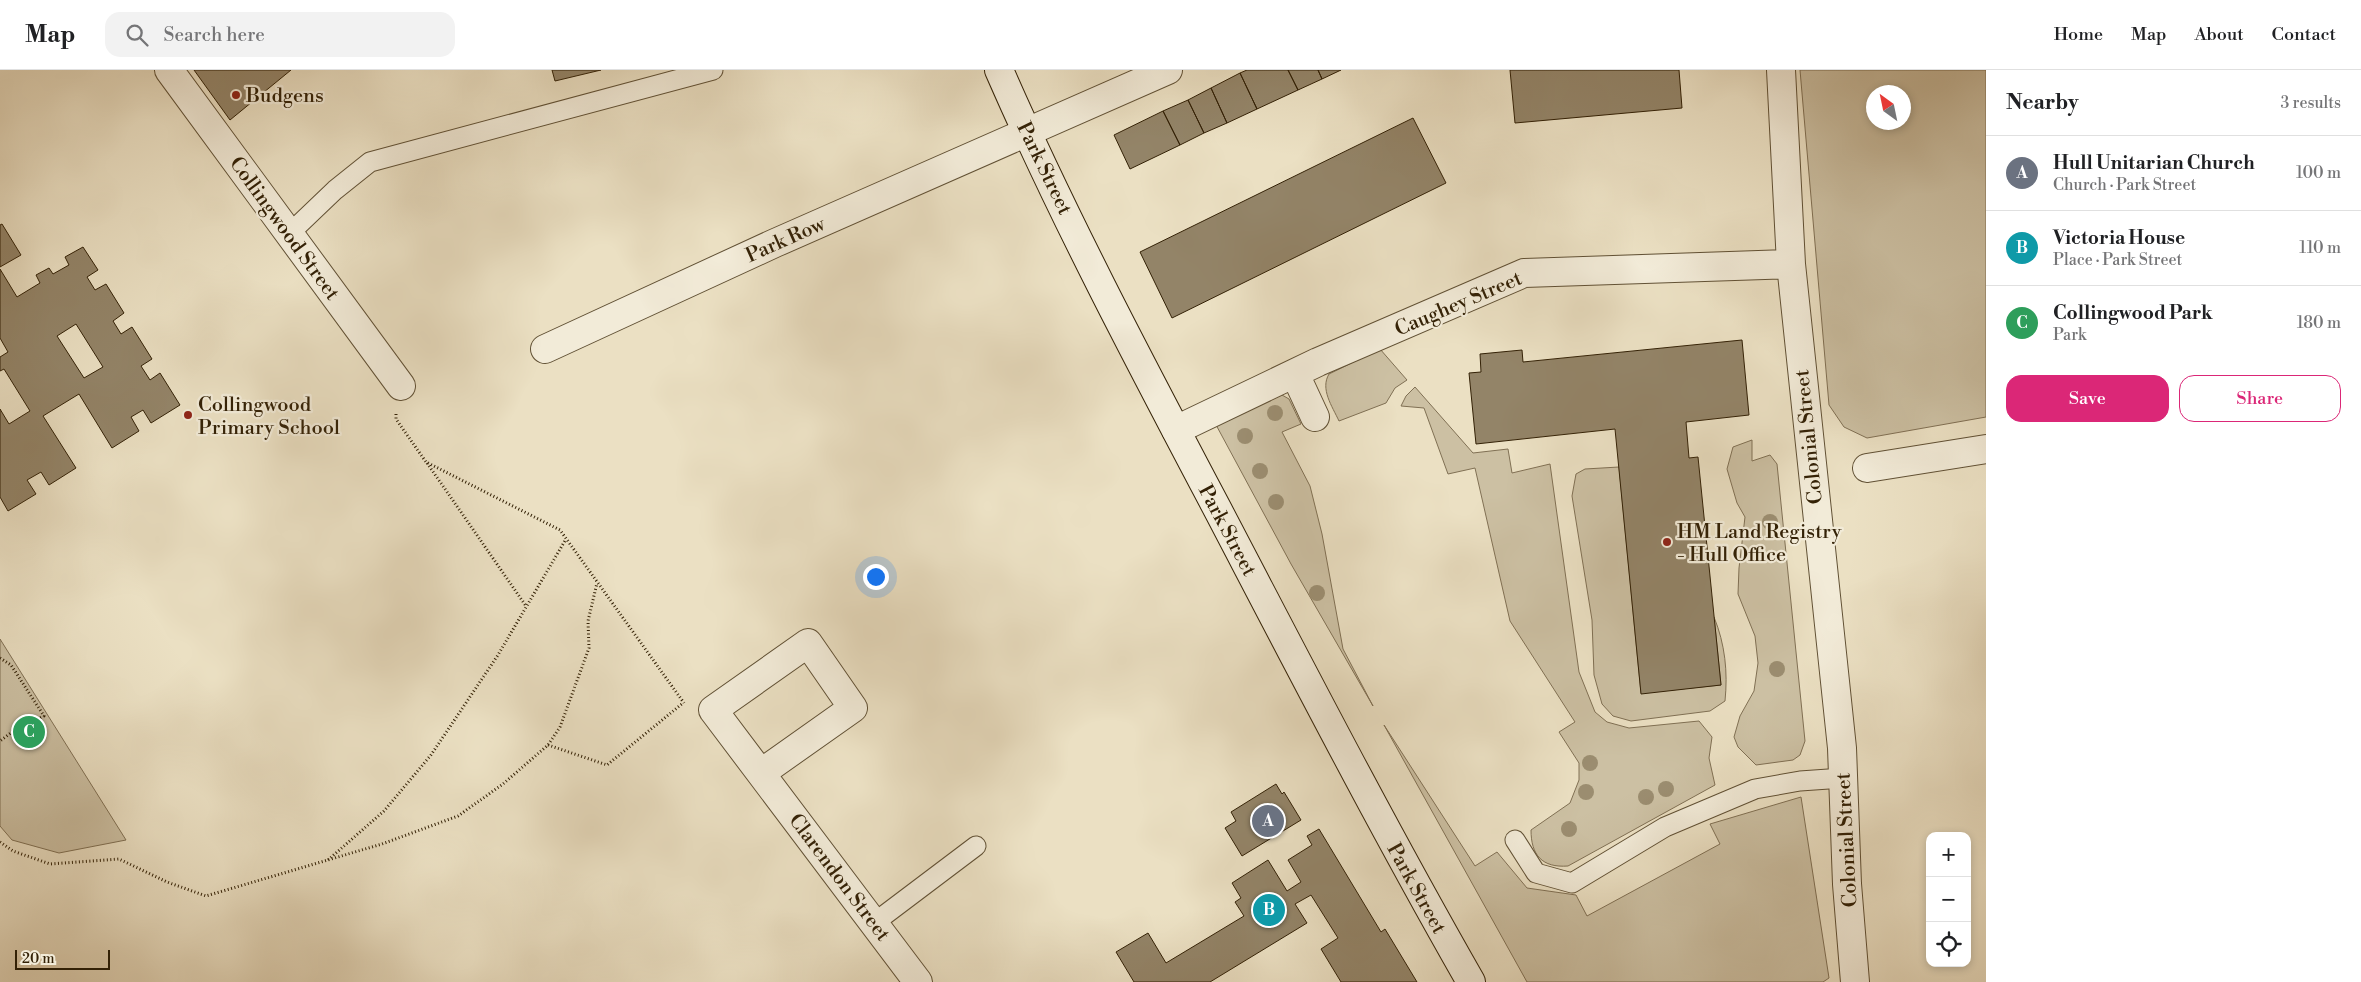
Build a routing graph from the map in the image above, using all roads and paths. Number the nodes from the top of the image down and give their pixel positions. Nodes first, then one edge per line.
1 (169, 70) edge
2 (713, 70) edge
3 (999, 70) edge
4 (1168, 70) edge
5 (1781, 70) edge
6 (1027, 133) junction
7 (289, 234) junction
8 (1792, 264) junction
9 (546, 349) dead end
10 (1295, 374) junction
11 (401, 386) joint
12 (1315, 417) dead end
13 (1176, 430) junction
14 (1986, 449) edge
15 (426, 462) junction
16 (1867, 468) dead end
17 (566, 539) junction
18 (598, 583) junction
19 (526, 606) junction
20 (0, 658) edge
21 (683, 703) junction
22 (713, 710) junction
23 (0, 741) edge
24 (548, 745) junction
25 (761, 772) junction
26 (1843, 778) junction
27 (1515, 840) dead end
28 (0, 842) edge
29 (976, 846) dead end
30 (326, 862) junction
31 (874, 923) junction
32 (918, 982) edge
33 (1471, 982) edge
34 (1855, 982) edge

1 - 7 street, Collingwood Street
2 - 7 lane
3 - 6 street, Park Street
4 - 6 street, Park Row
5 - 8 street, Colonial Street
6 - 9 street, Park Row
6 - 13 street, Park Street
7 - 11 street, Collingwood Street
8 - 10 street, Caughey Street
8 - 26 street, Colonial Street
10 - 12 street
10 - 13 street, Caughey Street
11 - 15 path
13 - 33 street, Park Street
14 - 16 street
15 - 17 path
15 - 19 path
17 - 18 path
17 - 19 path
18 - 21 path
18 - 24 path
19 - 30 path
20 - 23 path
21 - 22 path
21 - 24 path
22 - 25 street, Clarendon Street
22 - 25 street
24 - 30 path
25 - 31 street, Clarendon Street
26 - 27 lane
26 - 34 street, Colonial Street
28 - 30 path
29 - 31 lane
31 - 32 street, Clarendon Street

